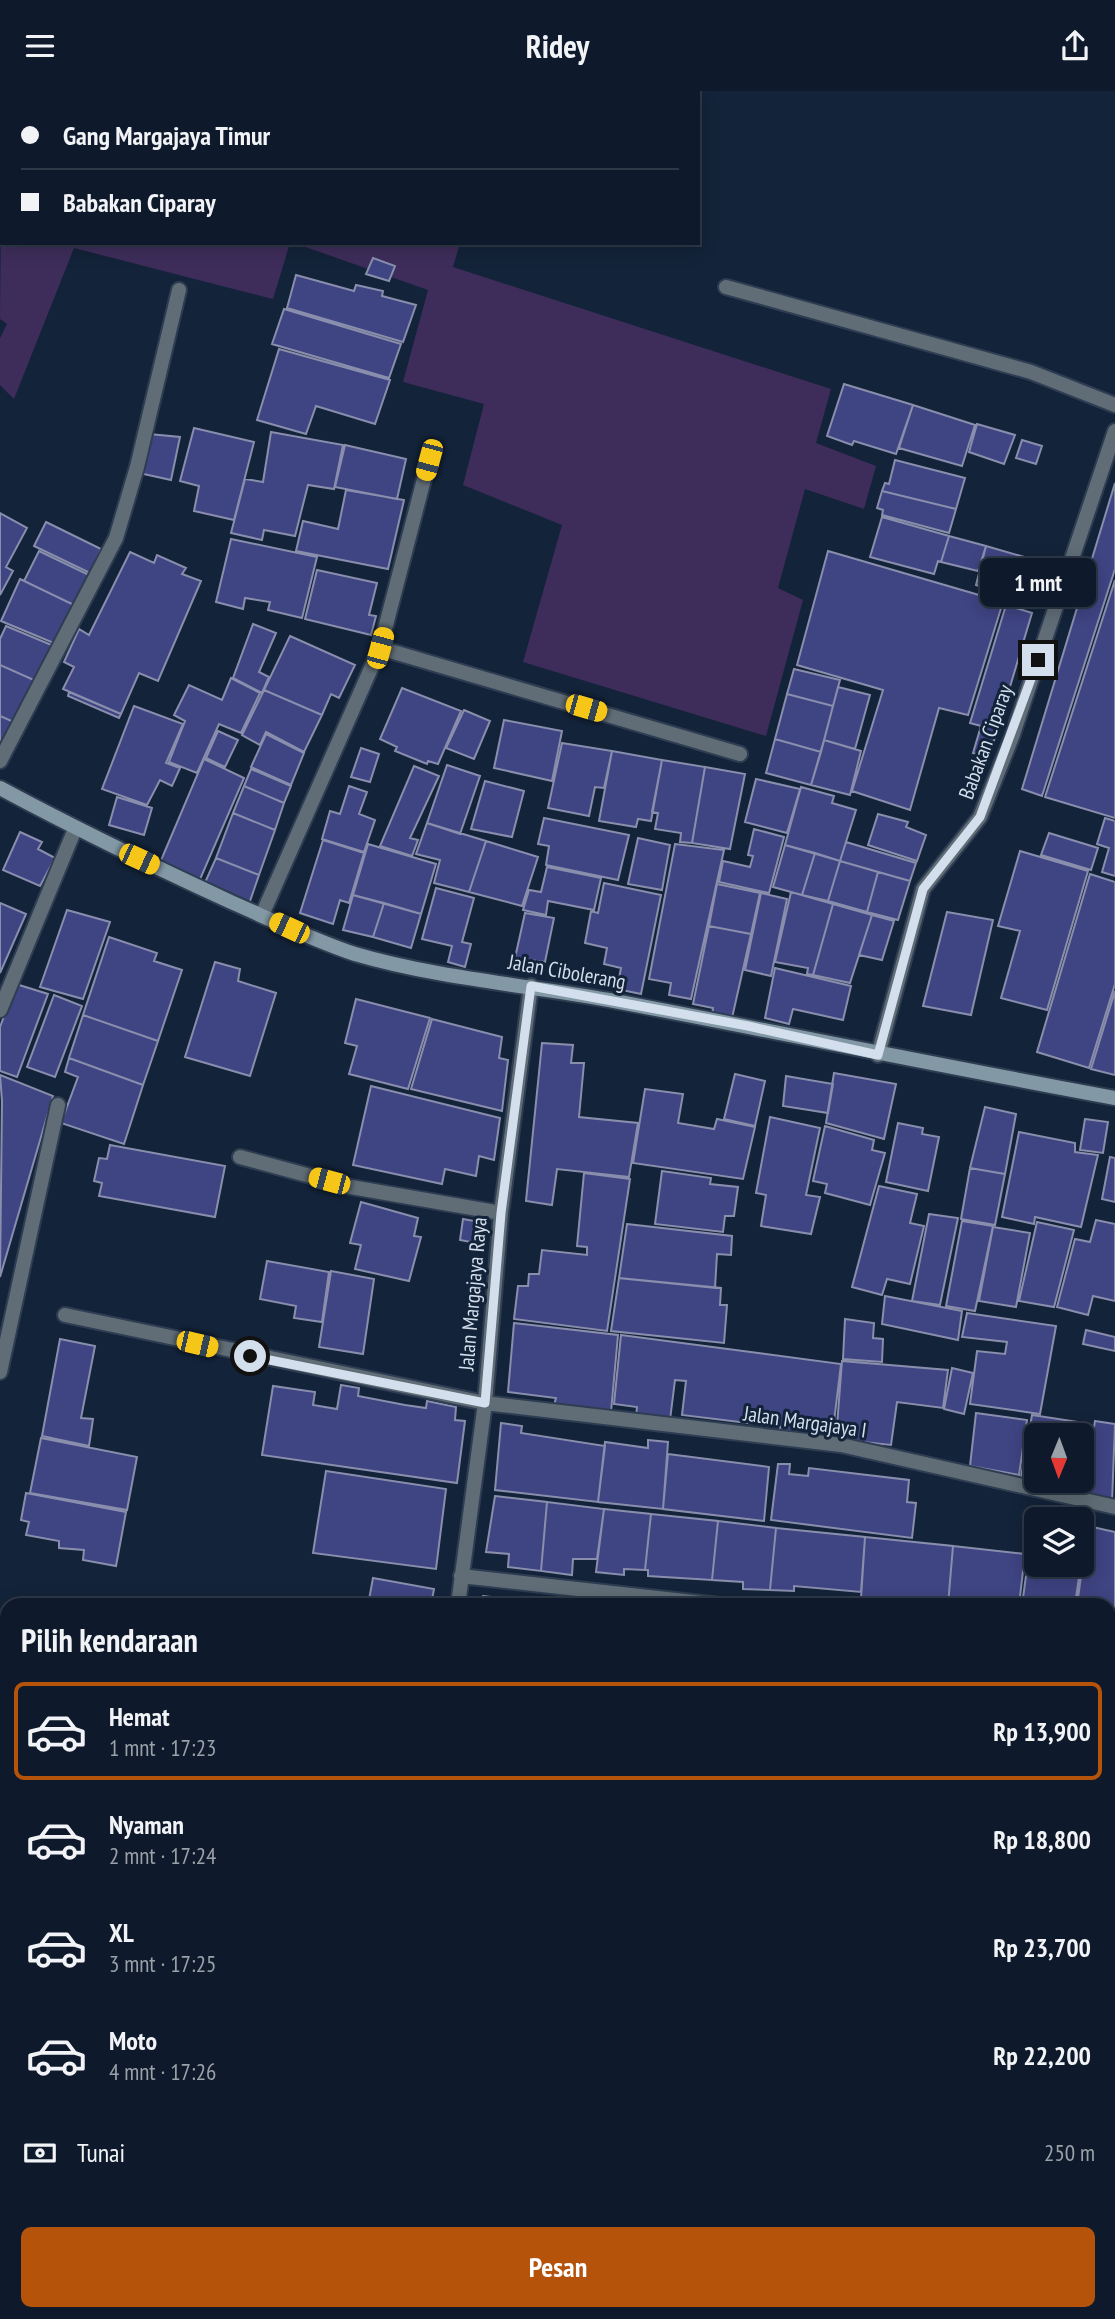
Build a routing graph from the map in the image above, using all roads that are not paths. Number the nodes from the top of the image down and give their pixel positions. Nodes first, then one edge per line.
1 (726, 287) dead end
2 (179, 289) dead end
3 (1115, 405) edge
4 (1115, 431) edge
5 (429, 460) dead end
6 (380, 648) junction
7 (740, 754) dead end
8 (0, 761) edge
9 (0, 788) edge
10 (75, 829) junction
11 (262, 915) junction
12 (531, 986) junction
13 (0, 1010) edge
14 (878, 1055) junction
15 (1115, 1097) edge
16 (58, 1105) dead end
17 (240, 1157) dead end
18 (501, 1213) junction
19 (65, 1315) dead end
20 (0, 1372) edge
21 (485, 1403) junction
22 (1115, 1507) edge
23 (461, 1576) junction
24 (459, 1598) edge
25 (618, 1598) edge

1 - 3 street
2 - 8 street
4 - 14 street, Babakan Ciparay
5 - 6 street
6 - 7 street
6 - 11 street
9 - 10 street, Jalan Cibolerang
10 - 11 street, Jalan Cibolerang
10 - 13 street
11 - 12 street, Jalan Cibolerang
12 - 14 street, Jalan Cibolerang
12 - 18 street, Jalan Margajaya Raya
14 - 15 street, Jalan Cibolerang
16 - 20 street
17 - 18 street
18 - 21 street, Jalan Margajaya Raya
19 - 21 street, Jalan Margajaya I
21 - 22 street, Jalan Margajaya I
21 - 23 street, Jalan Margajaya Raya
23 - 24 street, Jalan Margajaya Raya
23 - 25 street

